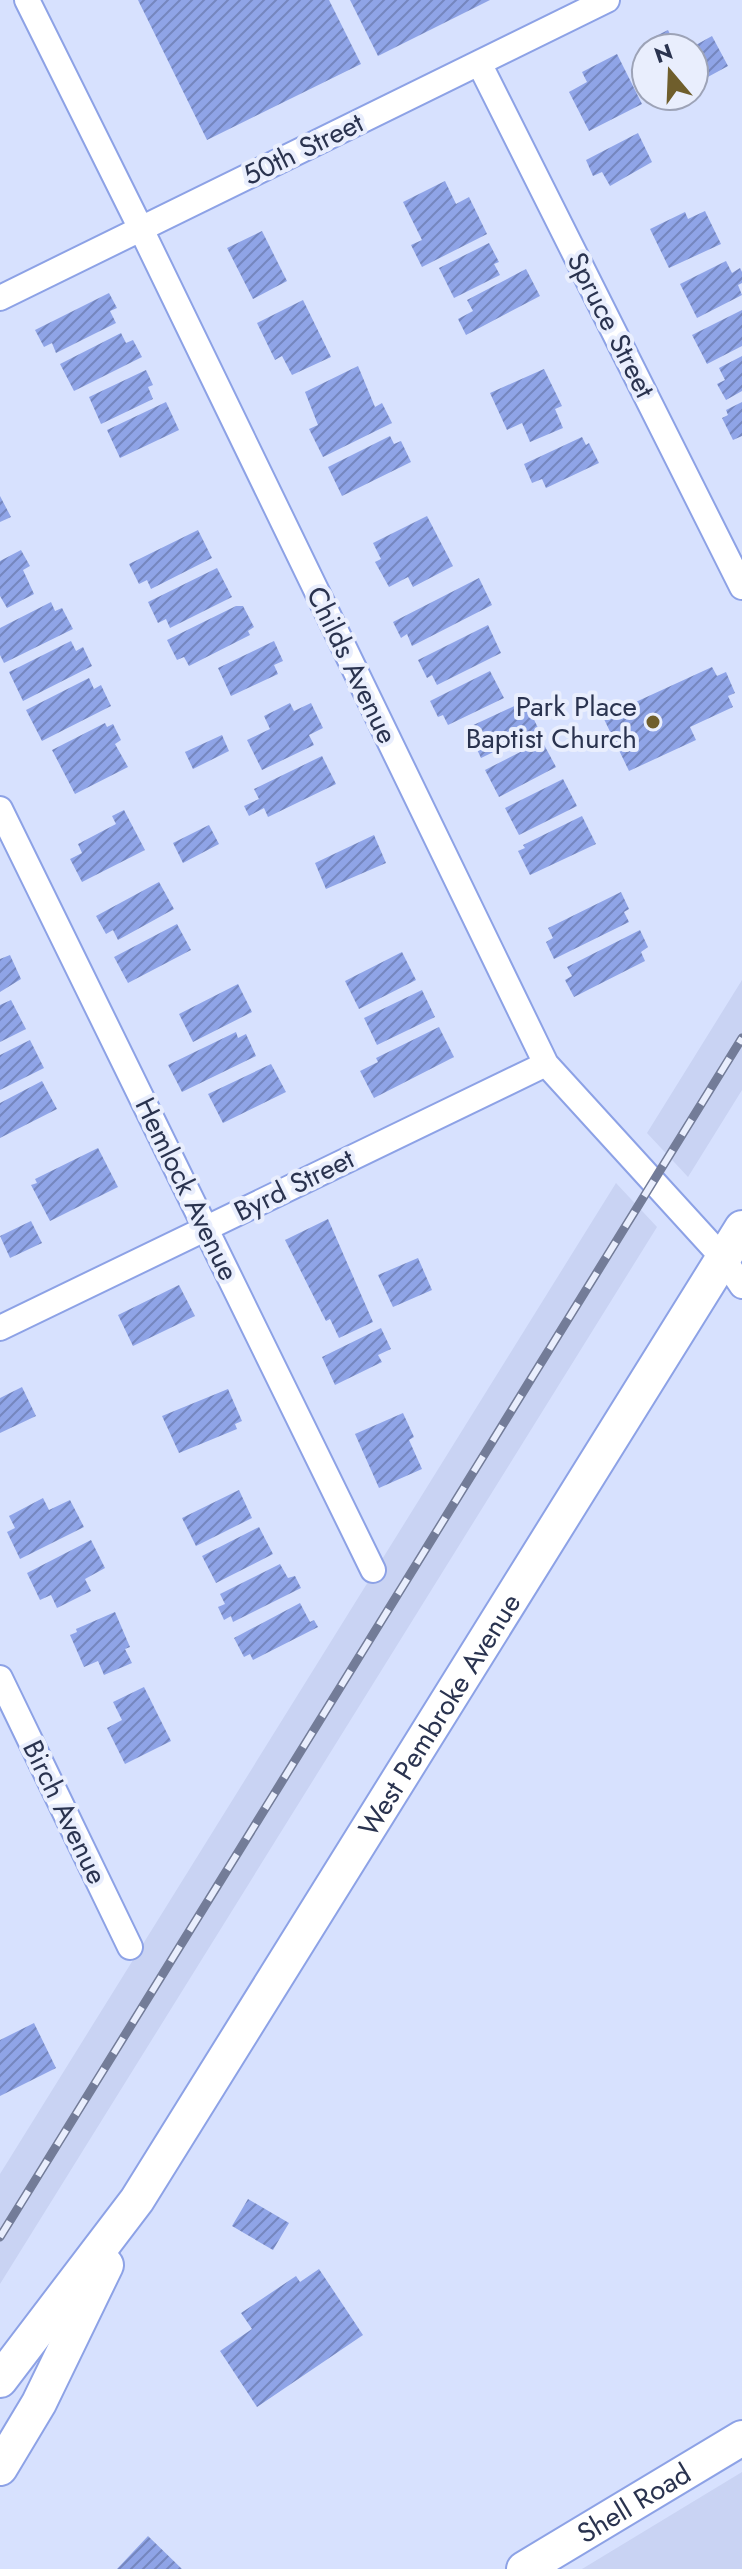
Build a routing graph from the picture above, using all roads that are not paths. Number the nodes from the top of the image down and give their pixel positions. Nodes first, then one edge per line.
1 (27, 0) edge
2 (607, 0) edge
3 (479, 63) junction
4 (141, 229) junction
5 (0, 298) edge
6 (742, 587) edge
7 (0, 809) edge
8 (546, 1064) junction
9 (207, 1227) junction
10 (742, 1228) edge
11 (723, 1258) junction
12 (742, 1286) edge
13 (0, 1328) edge
14 (373, 1570) dead end
15 (0, 1678) edge
16 (130, 1947) dead end
17 (137, 2200) junction
18 (0, 2380) edge
19 (742, 2438) edge
20 (0, 2468) edge
21 (524, 2569) edge

1 - 4 street, Childs Avenue
2 - 3 street, 50th Street
3 - 4 street, 50th Street
3 - 6 street, Spruce Street
4 - 5 street, 50th Street
4 - 8 street, Childs Avenue
7 - 9 street, Hemlock Avenue
8 - 9 street, Byrd Street
8 - 11 street, Childs Avenue
9 - 13 street, Byrd Street
9 - 14 street, Hemlock Avenue
10 - 11 main road, West Pembroke Avenue
11 - 12 street, Childs Avenue
11 - 17 main road, West Pembroke Avenue
15 - 16 street, Birch Avenue
17 - 18 main road, West Pembroke Avenue
17 - 20 main road, West Pembroke Avenue
19 - 21 main road, Shell Road

